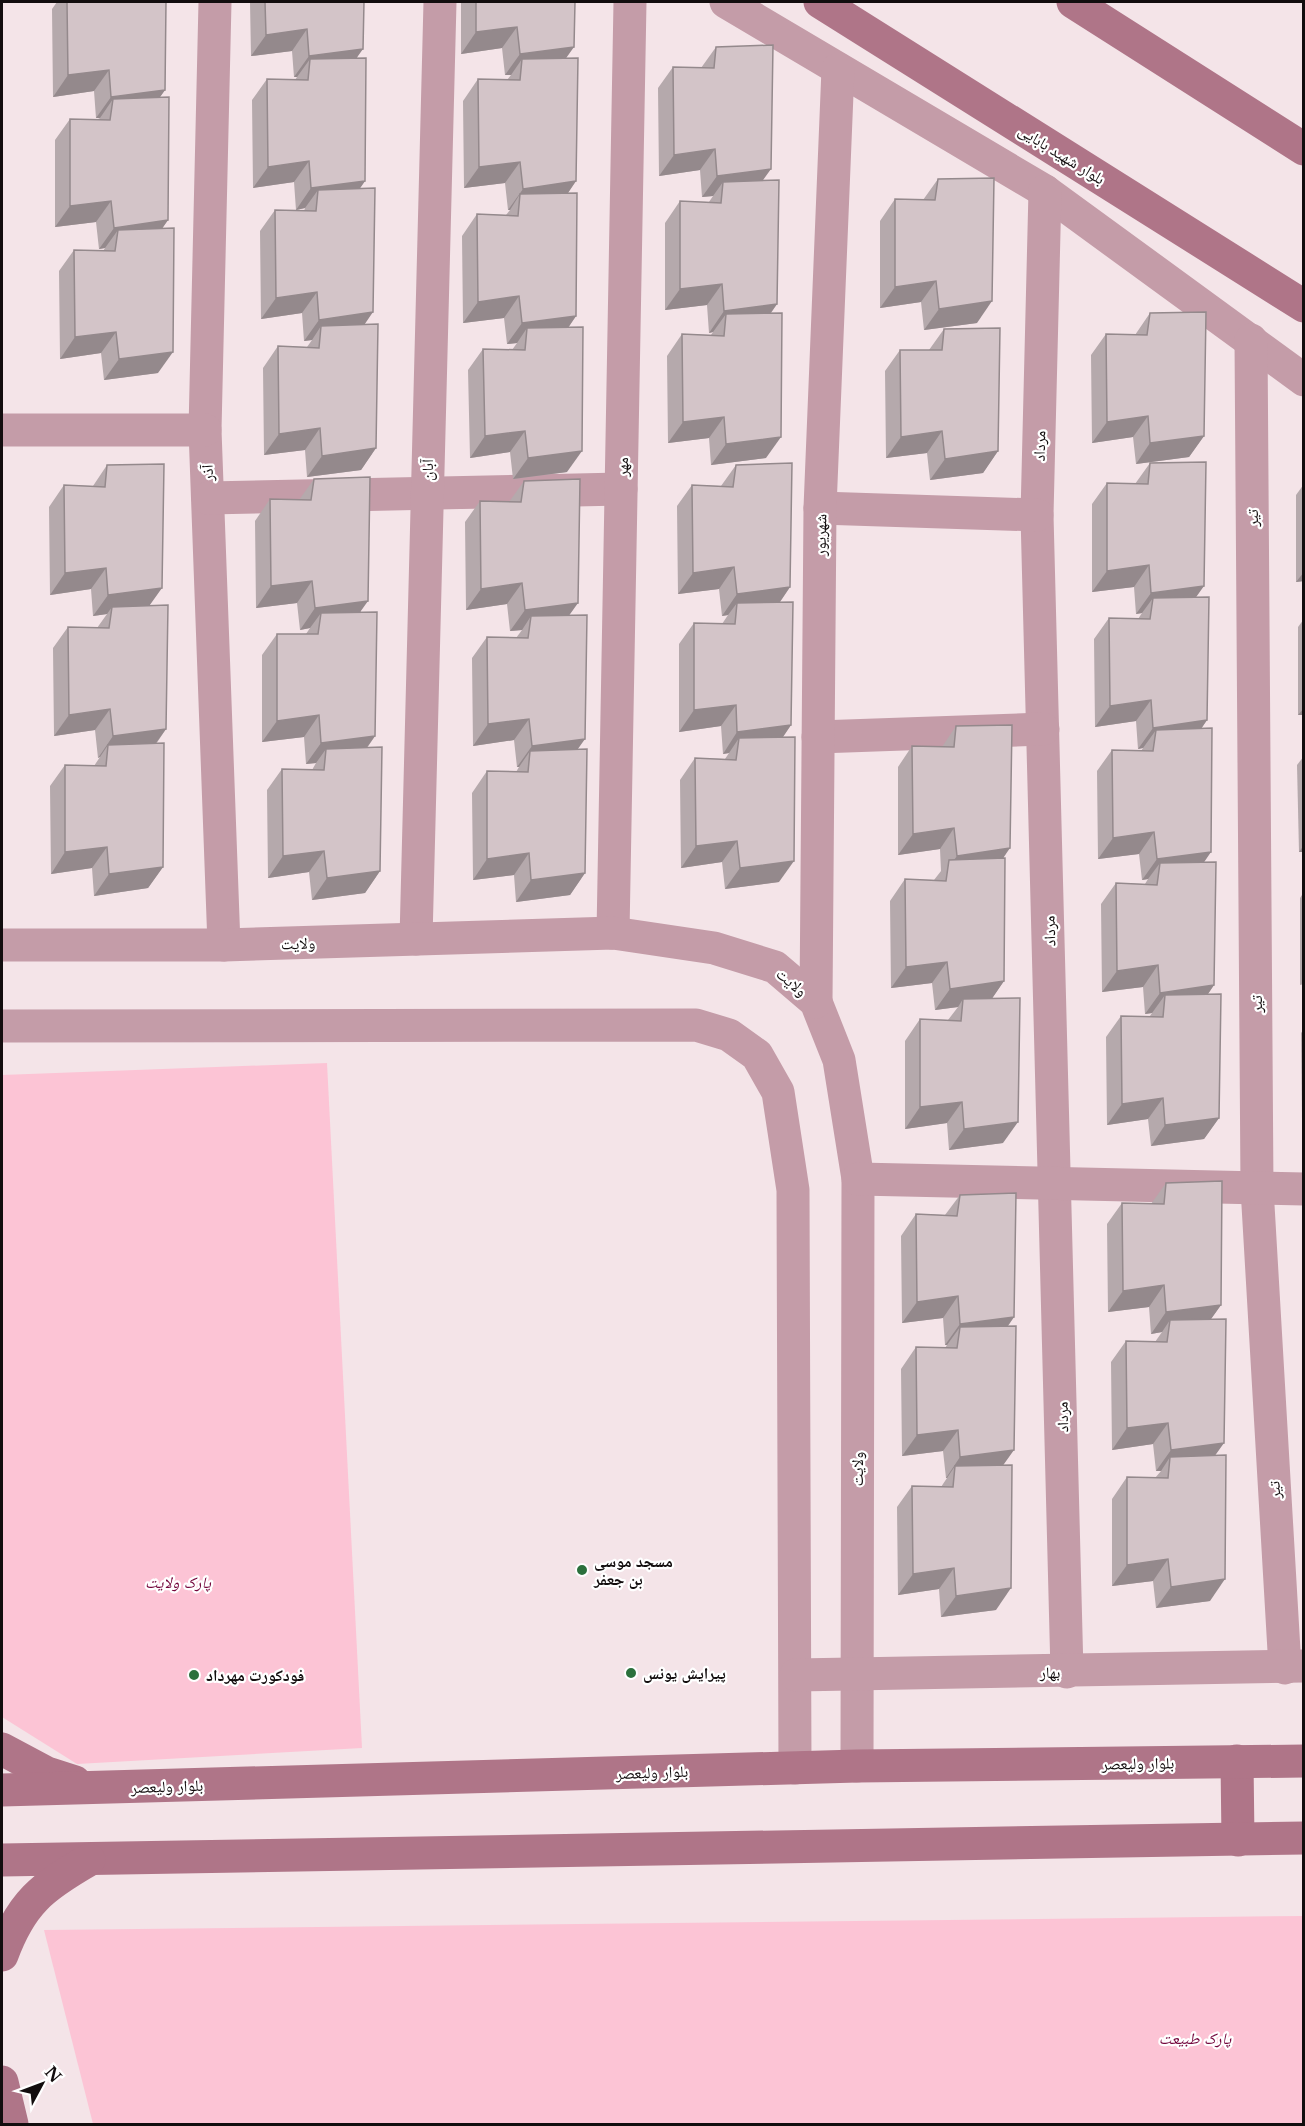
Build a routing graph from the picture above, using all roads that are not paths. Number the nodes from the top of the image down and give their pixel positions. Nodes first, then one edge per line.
1 (215, 2) edge
2 (440, 2) edge
3 (630, 2) edge
4 (726, 2) edge
5 (820, 2) edge
6 (1073, 2) edge
7 (838, 69) junction
8 (1304, 149) edge
9 (1045, 191) junction
10 (1304, 306) edge
11 (1251, 340) junction
12 (1304, 380) edge
13 (2, 430) edge
14 (205, 430) junction
15 (621, 489) junction
16 (427, 493) junction
17 (207, 498) junction
18 (820, 508) junction
19 (1037, 515) junction
20 (1043, 729) junction
21 (818, 737) junction
22 (613, 933) junction
23 (416, 939) junction
24 (2, 945) edge
25 (224, 945) junction
26 (816, 1002) junction
27 (2, 1026) edge
28 (858, 1179) junction
29 (1057, 1185) junction
30 (1257, 1188) junction
31 (1304, 1189) edge
32 (1294, 1667) edge
33 (857, 1672) junction
34 (1067, 1672) junction
35 (796, 1675) junction
36 (2, 1749) edge
37 (1237, 1761) junction
38 (1304, 1761) edge
39 (857, 1766) junction
40 (795, 1768) junction
41 (94, 1788) junction
42 (2, 1790) edge
43 (1304, 1838) edge
44 (1238, 1840) junction
45 (90, 1859) junction
46 (2, 1860) edge
47 (2, 1955) edge
48 (2, 2082) edge
49 (12, 2124) edge

1 - 14 street, آذر
2 - 16 street, آبان
3 - 15 street, مهر
4 - 7 street
5 - 10 main road, بلوار شهید بابایی
6 - 8 main road
7 - 9 street
7 - 18 street, شهریور
9 - 11 street
9 - 19 street, مرداد
11 - 12 street
11 - 30 street, تیر
13 - 14 street
14 - 17 street, آذر
15 - 16 street
15 - 22 street, مهر
16 - 17 street
16 - 23 street, آبان
17 - 25 street, آذر
18 - 19 street
18 - 21 street, شهریور
19 - 20 street, مرداد
20 - 21 street
20 - 29 street, مرداد
21 - 26 street, شهریور
22 - 23 street, ولایت
22 - 26 street, ولایت
23 - 25 street, ولایت
24 - 25 street, ولایت
26 - 28 street, ولایت
27 - 35 street
28 - 29 street
28 - 33 street, ولایت
29 - 30 street
29 - 34 street, مرداد
30 - 31 street
30 - 32 street, تیر
32 - 34 street, بهار
33 - 34 street, بهار
33 - 35 street, بهار
33 - 39 street, ولایت
35 - 40 street
36 - 41 main road
37 - 38 main road, بلوار ولیعصر
37 - 39 main road, بلوار ولیعصر
37 - 44 main road
39 - 40 main road, بلوار ولیعصر
40 - 41 main road, بلوار ولیعصر
41 - 42 main road, بلوار ولیعصر
43 - 44 main road
44 - 45 main road
45 - 46 main road
45 - 47 main road
48 - 49 main road

